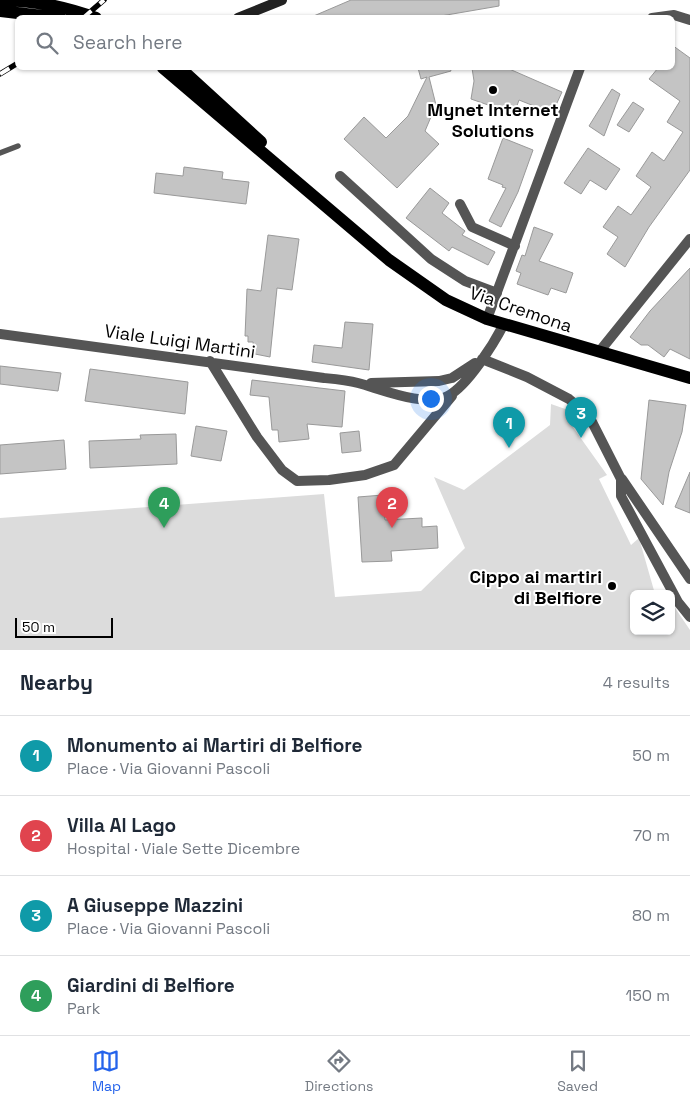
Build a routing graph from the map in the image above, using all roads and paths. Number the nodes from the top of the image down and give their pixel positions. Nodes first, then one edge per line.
1 (282, 0) edge
2 (37, 1) edge
3 (3, 6) edge
4 (65, 10) edge
5 (88, 15) edge
6 (245, 15) edge
7 (675, 15) edge
8 (690, 20) edge
9 (165, 70) edge
10 (182, 70) edge
11 (579, 70) edge
12 (18, 146) dead end
13 (0, 153) edge
14 (292, 175) junction
15 (340, 176) dead end
16 (460, 204) dead end
17 (690, 239) edge
18 (515, 246) junction
19 (496, 293) junction
20 (487, 319) junction
21 (504, 324) junction
22 (0, 334) edge
23 (599, 352) junction
24 (482, 359) junction
25 (210, 361) junction
26 (690, 378) edge
27 (356, 382) junction
28 (459, 388) junction
29 (622, 478) junction
30 (690, 579) edge
31 (690, 617) edge

1 - 6 main road
2 - 3 main road
2 - 4 main road
3 - 4 main road
4 - 5 main road
7 - 8 street
9 - 14 main road, Via Cremona
10 - 14 main road, Via Cremona
11 - 18 street
12 - 13 lane
14 - 20 main road, Via Cremona
15 - 19 street
16 - 18 street
17 - 23 street
18 - 19 street
19 - 20 street
20 - 21 main road, Via Cremona
21 - 23 main road, Via Cremona
21 - 24 street, Viale Luigi Martini
22 - 25 street, Viale Luigi Martini
23 - 26 main road, Via Cremona
24 - 27 street, Viale Luigi Martini
24 - 28 street, Viale Luigi Martini
24 - 29 street
25 - 27 street, Viale Luigi Martini
25 - 28 street
27 - 28 street, Viale Luigi Martini
29 - 30 street
29 - 31 street

